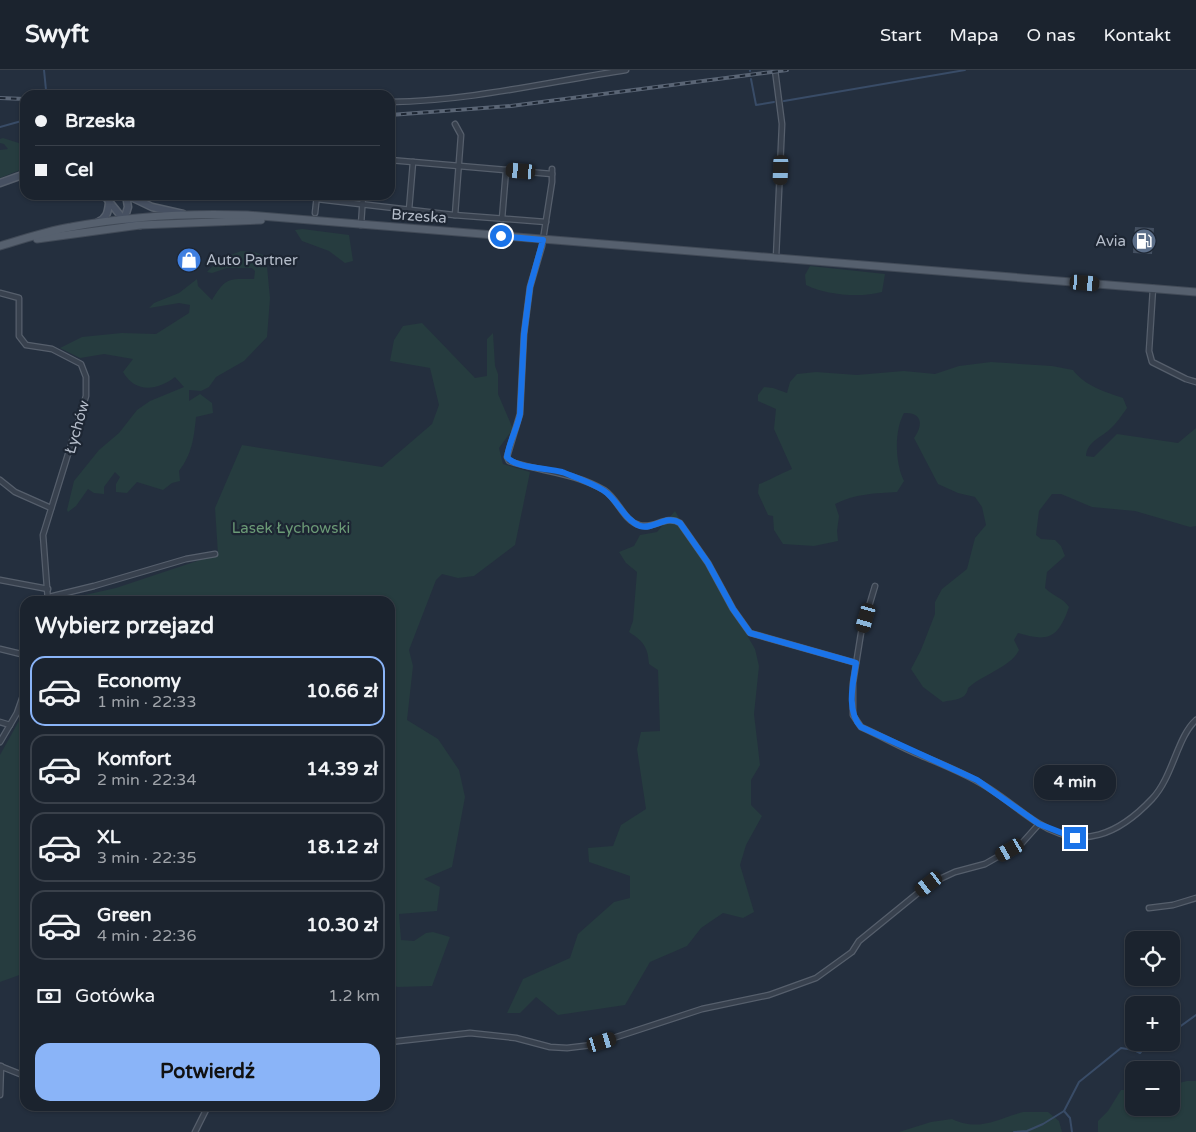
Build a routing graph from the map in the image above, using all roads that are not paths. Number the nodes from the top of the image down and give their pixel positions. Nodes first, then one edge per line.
1 (626, 70) edge
2 (775, 70) edge
3 (395, 102) edge
4 (455, 124) dead end
5 (395, 160) edge
6 (413, 162) junction
7 (458, 166) junction
8 (506, 170) junction
9 (20, 176) edge
10 (0, 183) edge
11 (107, 200) edge
12 (127, 200) edge
13 (137, 200) edge
14 (317, 200) edge
15 (334, 200) edge
16 (362, 200) edge
17 (109, 203) junction
18 (362, 205) junction
19 (408, 210) junction
20 (315, 213) dead end
21 (190, 215) junction
22 (455, 215) junction
23 (502, 219) junction
24 (124, 220) junction
25 (292, 220) junction
26 (546, 222) junction
27 (95, 223) junction
28 (140, 225) junction
29 (361, 225) junction
30 (107, 228) junction
31 (543, 240) junction
32 (2, 245) edge
33 (776, 258) junction
34 (1153, 288) junction
35 (1196, 292) edge
36 (0, 293) edge
37 (1196, 382) edge
38 (0, 480) edge
39 (51, 508) junction
40 (215, 554) dead end
41 (0, 580) edge
42 (875, 586) dead end
43 (48, 590) junction
44 (48, 596) edge
45 (59, 596) edge
46 (0, 649) edge
47 (20, 654) edge
48 (856, 663) junction
49 (20, 702) edge
50 (1196, 720) edge
51 (0, 722) edge
52 (10, 725) junction
53 (0, 742) edge
54 (1039, 824) junction
55 (1196, 898) edge
56 (1149, 908) dead end
57 (395, 1041) edge
58 (1, 1066) edge
59 (20, 1074) edge
60 (0, 1095) edge
61 (206, 1111) edge
62 (195, 1132) edge

1 - 3 street
2 - 33 street
4 - 7 street
5 - 6 street
6 - 7 street
6 - 19 street
7 - 8 street
7 - 22 street
8 - 23 street
8 - 26 street
9 - 10 main road
11 - 17 main road
12 - 24 main road, Brzeska
13 - 21 main road, Brzeska
14 - 20 street
15 - 18 street
16 - 18 street
17 - 24 main road
17 - 27 main road
18 - 19 street
18 - 29 street
19 - 22 street
21 - 24 main road, Brzeska
21 - 25 main road, Brzeska
22 - 23 street
23 - 26 street
24 - 27 main road
24 - 28 main road, Brzeska
24 - 30 main road
25 - 28 main road, Brzeska
25 - 29 main road, Brzeska
26 - 31 street
27 - 32 main road
28 - 30 main road
29 - 31 main road, Brzeska
30 - 32 main road
31 - 33 main road, Brzeska
31 - 48 street
33 - 34 main road, Brzeska
34 - 35 main road, Brzeska
34 - 37 street
36 - 39 street, Łychów
38 - 39 street
39 - 43 street, Łychów
40 - 45 street
41 - 43 street
42 - 48 street
43 - 44 street, Łychów
46 - 47 street
48 - 54 street
49 - 52 street
50 - 54 street
51 - 52 street
52 - 53 street
54 - 57 street
55 - 56 street
58 - 59 street
58 - 60 street
61 - 62 street

